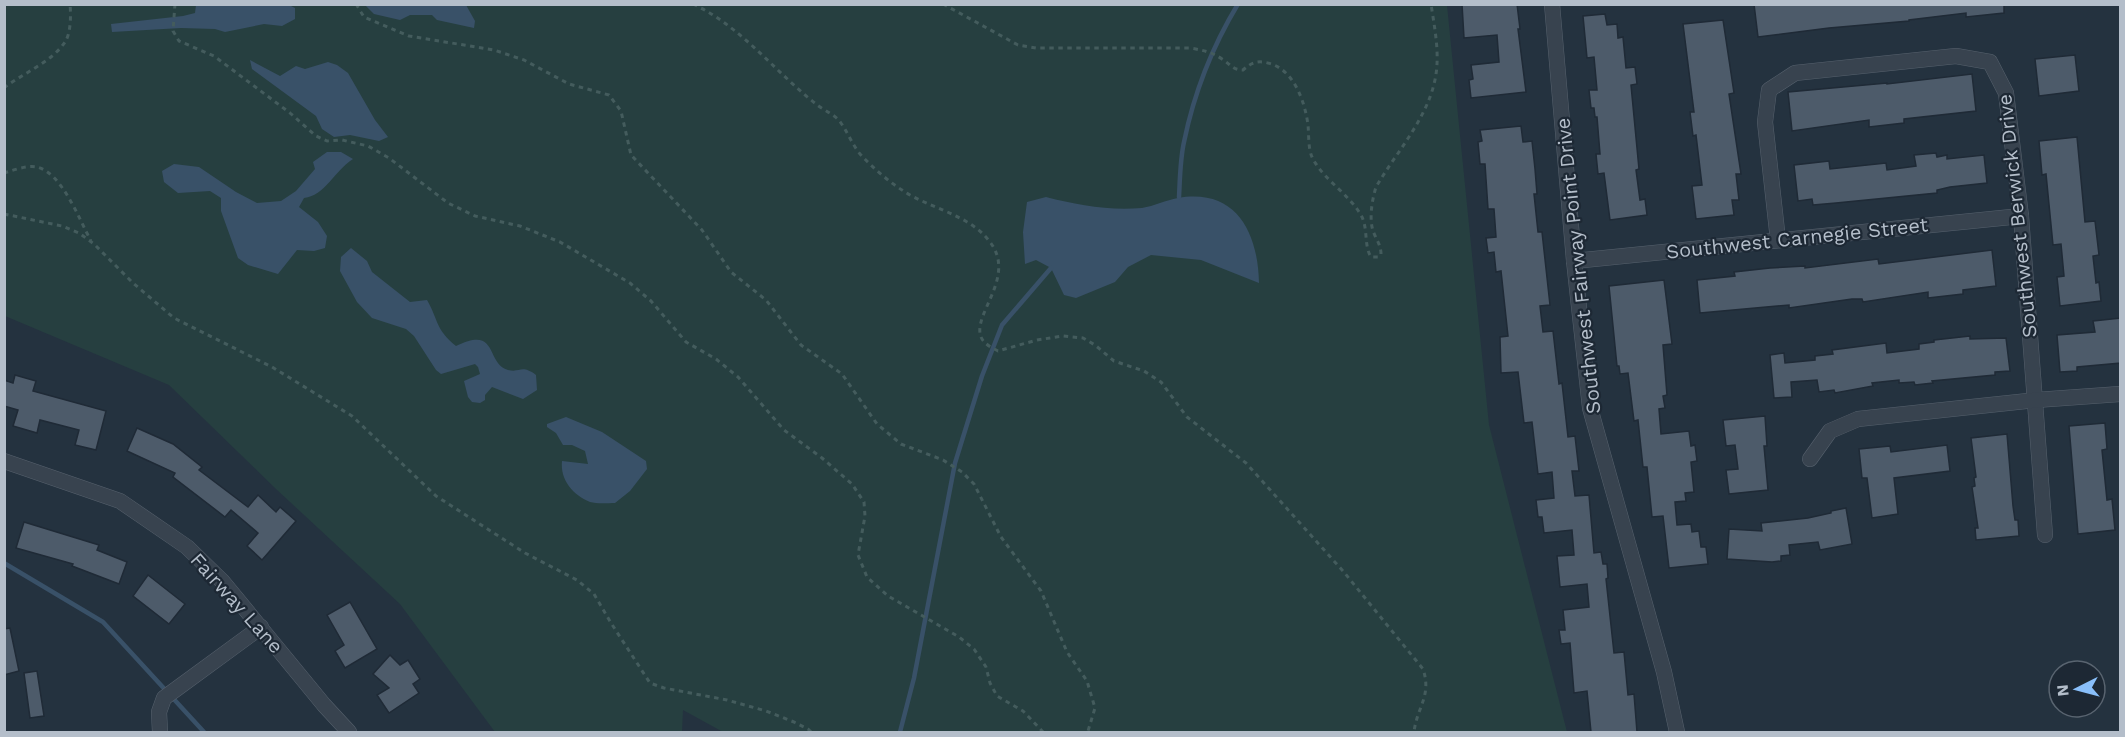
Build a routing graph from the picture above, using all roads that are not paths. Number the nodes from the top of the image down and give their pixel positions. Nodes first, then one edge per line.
1 (1552, 4) edge
2 (2021, 216) junction
3 (1778, 240) junction
4 (1574, 261) junction
5 (2121, 394) edge
6 (2036, 400) junction
7 (1810, 459) dead end
8 (4, 461) edge
9 (2045, 535) dead end
10 (261, 627) junction
11 (160, 732) edge
12 (349, 732) edge
13 (1677, 732) edge

1 - 4 street, Southwest Fairway Point Drive
2 - 3 street, Southwest Carnegie Street
2 - 3 street, Southwest Berwick Drive
2 - 6 street, Southwest Berwick Drive
3 - 4 street, Southwest Carnegie Street
4 - 13 street, Southwest Fairway Point Drive
5 - 6 street
6 - 7 street
6 - 9 street, Southwest Berwick Drive
8 - 10 street, Fairway Lane
10 - 11 street
10 - 12 street, Fairway Lane

